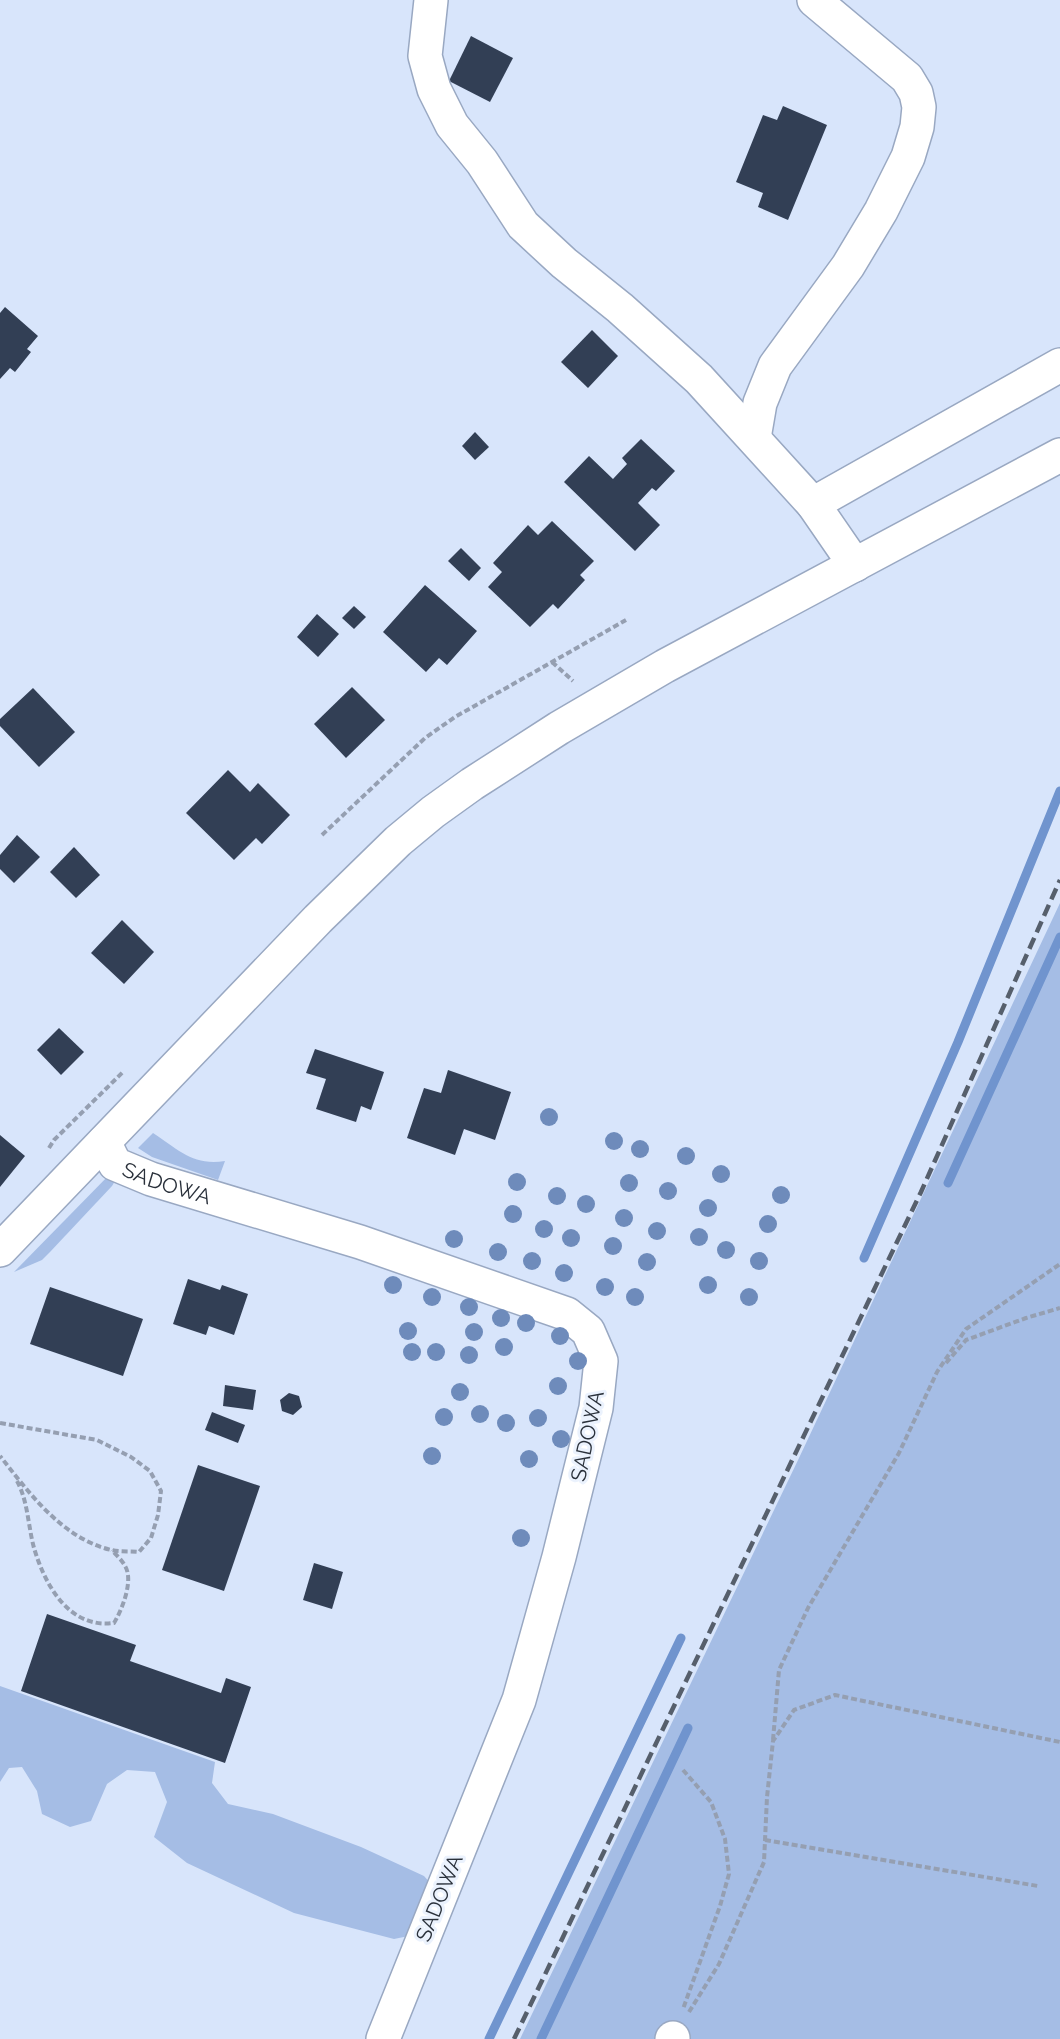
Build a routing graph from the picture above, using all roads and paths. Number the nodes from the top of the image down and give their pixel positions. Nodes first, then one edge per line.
1 (431, 0) edge
2 (814, 0) edge
3 (1060, 365) edge
4 (754, 438) junction
5 (1060, 455) edge
6 (813, 504) junction
7 (855, 565) junction
8 (626, 620) dead end
9 (322, 835) dead end
10 (104, 1142) junction
11 (0, 1250) edge
12 (1060, 1264) edge
13 (1060, 1308) edge
14 (937, 1372) junction
15 (0, 1423) edge
16 (0, 1456) edge
17 (11, 1470) junction
18 (111, 1550) junction
19 (773, 1741) junction
20 (1060, 1742) edge
21 (683, 1770) dead end
22 (765, 1840) junction
23 (1038, 1886) dead end
24 (383, 2039) edge
25 (673, 2039) edge

1 - 4 street
2 - 4 street
3 - 6 street
4 - 6 street
5 - 7 street
6 - 7 street
7 - 10 street
8 - 9 path
10 - 11 street
10 - 24 street, SADOWA
12 - 14 path
13 - 14 path
14 - 19 path
15 - 18 path
16 - 17 path
17 - 18 path
17 - 18 path
19 - 20 path
19 - 22 path
21 - 25 path
22 - 23 path
22 - 25 path

